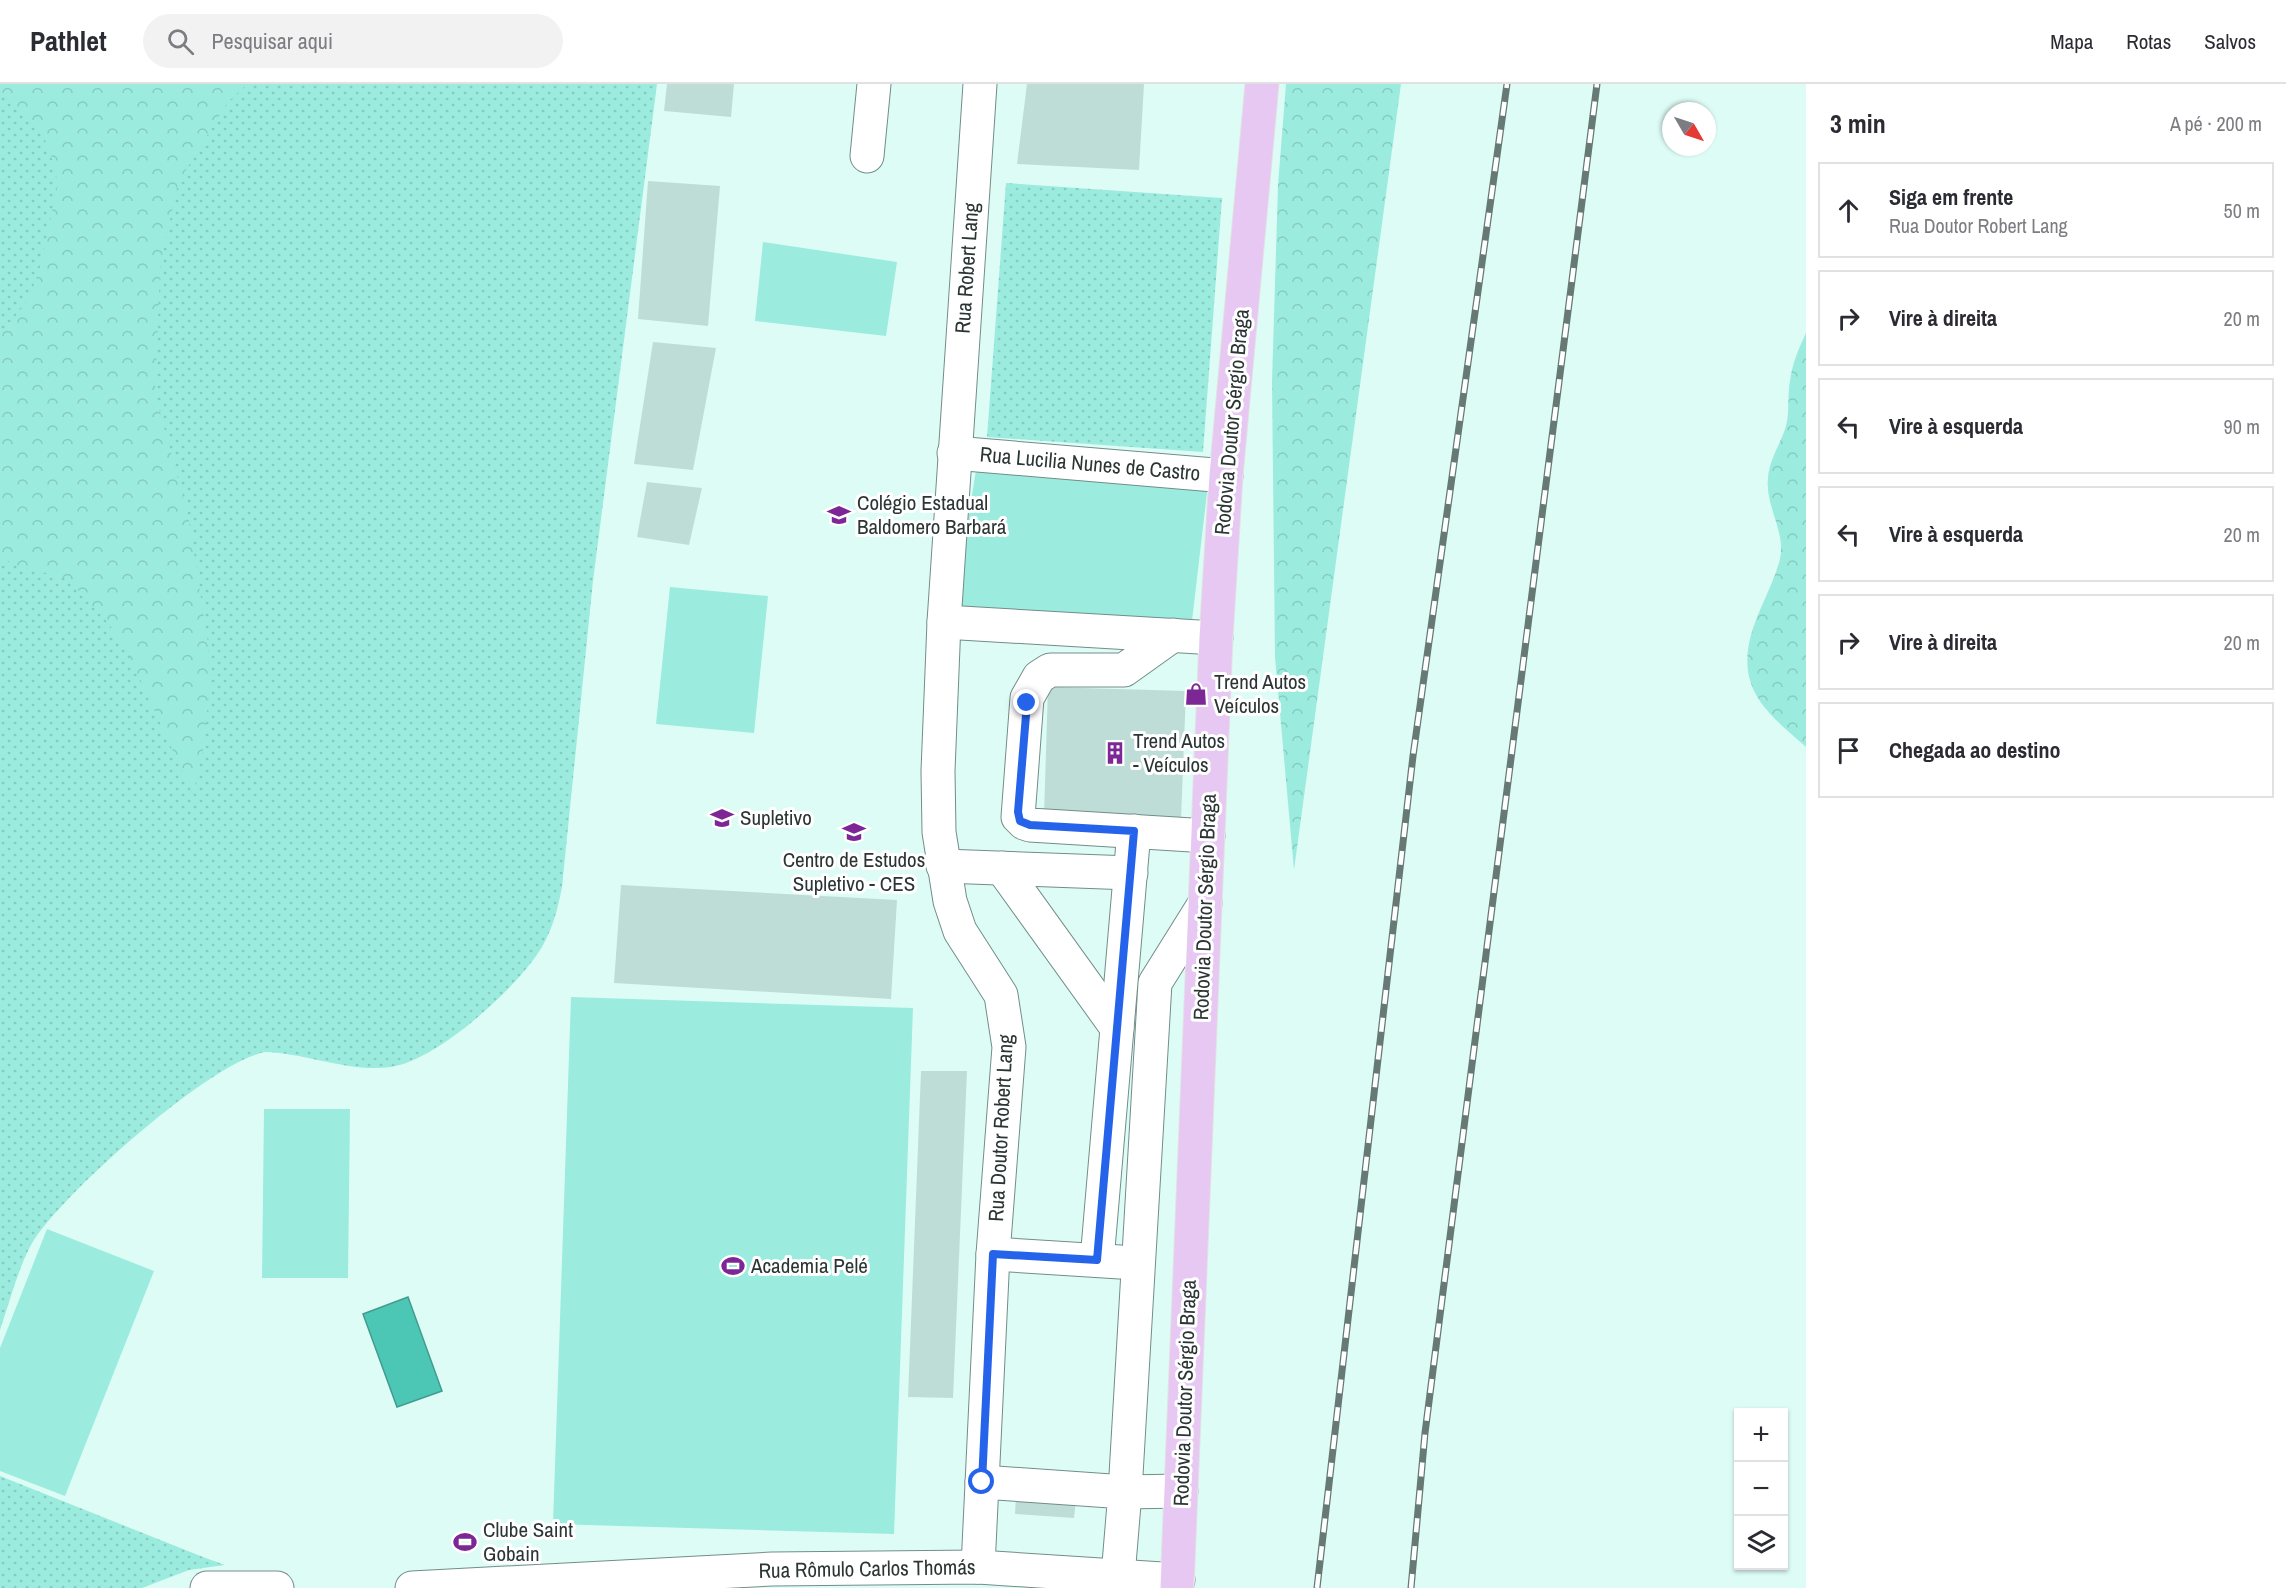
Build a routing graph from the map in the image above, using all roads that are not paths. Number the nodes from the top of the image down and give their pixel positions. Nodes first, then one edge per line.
1 (874, 84) edge
2 (980, 84) edge
3 (1262, 84) edge
4 (867, 156) dead end
5 (954, 453) junction
6 (1226, 476) junction
7 (944, 622) junction
8 (1173, 635) junction
9 (1216, 638) junction
10 (1134, 831) junction
11 (1208, 836) junction
12 (943, 867) junction
13 (1002, 868) junction
14 (1131, 873) junction
15 (1205, 903) junction
16 (1117, 1028) junction
17 (993, 1254) junction
18 (1097, 1260) junction
19 (1139, 1263) junction
20 (982, 1482) junction
21 (1181, 1491) junction
22 (1125, 1492) junction
23 (978, 1567) junction
24 (1118, 1576) junction
25 (576, 1584) edge
26 (1178, 1584) edge
27 (207, 1588) edge
28 (277, 1588) edge
29 (412, 1588) edge

1 - 4 street
2 - 5 street, Rua Robert Lang
3 - 6 main road, Rodovia Doutor Sérgio Braga
5 - 6 street, Rua Lucilia Nunes de Castro
5 - 7 street, Rua Doutor Robert Lang
6 - 9 main road, Rodovia Doutor Sérgio Braga
7 - 8 street
7 - 12 street, Rua Doutor Robert Lang
8 - 9 street
8 - 10 street
9 - 11 main road, Rodovia Doutor Sérgio Braga
10 - 11 street
10 - 14 street
11 - 15 main road, Rodovia Doutor Sérgio Braga
12 - 13 street
12 - 17 street, Rua Doutor Robert Lang
13 - 14 street
13 - 16 street
14 - 16 street
15 - 19 street
15 - 21 main road, Rodovia Doutor Sérgio Braga
16 - 18 street
17 - 18 street
17 - 20 street, Rua Doutor Robert Lang
18 - 19 street
19 - 22 street
20 - 22 street
20 - 23 street, Rua Doutor Robert Lang
21 - 22 street
21 - 26 main road, Rodovia Doutor Sérgio Braga
22 - 24 street
23 - 24 street, Rua Rômulo Carlos Thomás
23 - 25 street, Rua Rômulo Carlos Thomás
24 - 26 street, Rua Rômulo Carlos Thomás
25 - 29 street, Rua Rômulo Carlos Thomás
27 - 28 street

